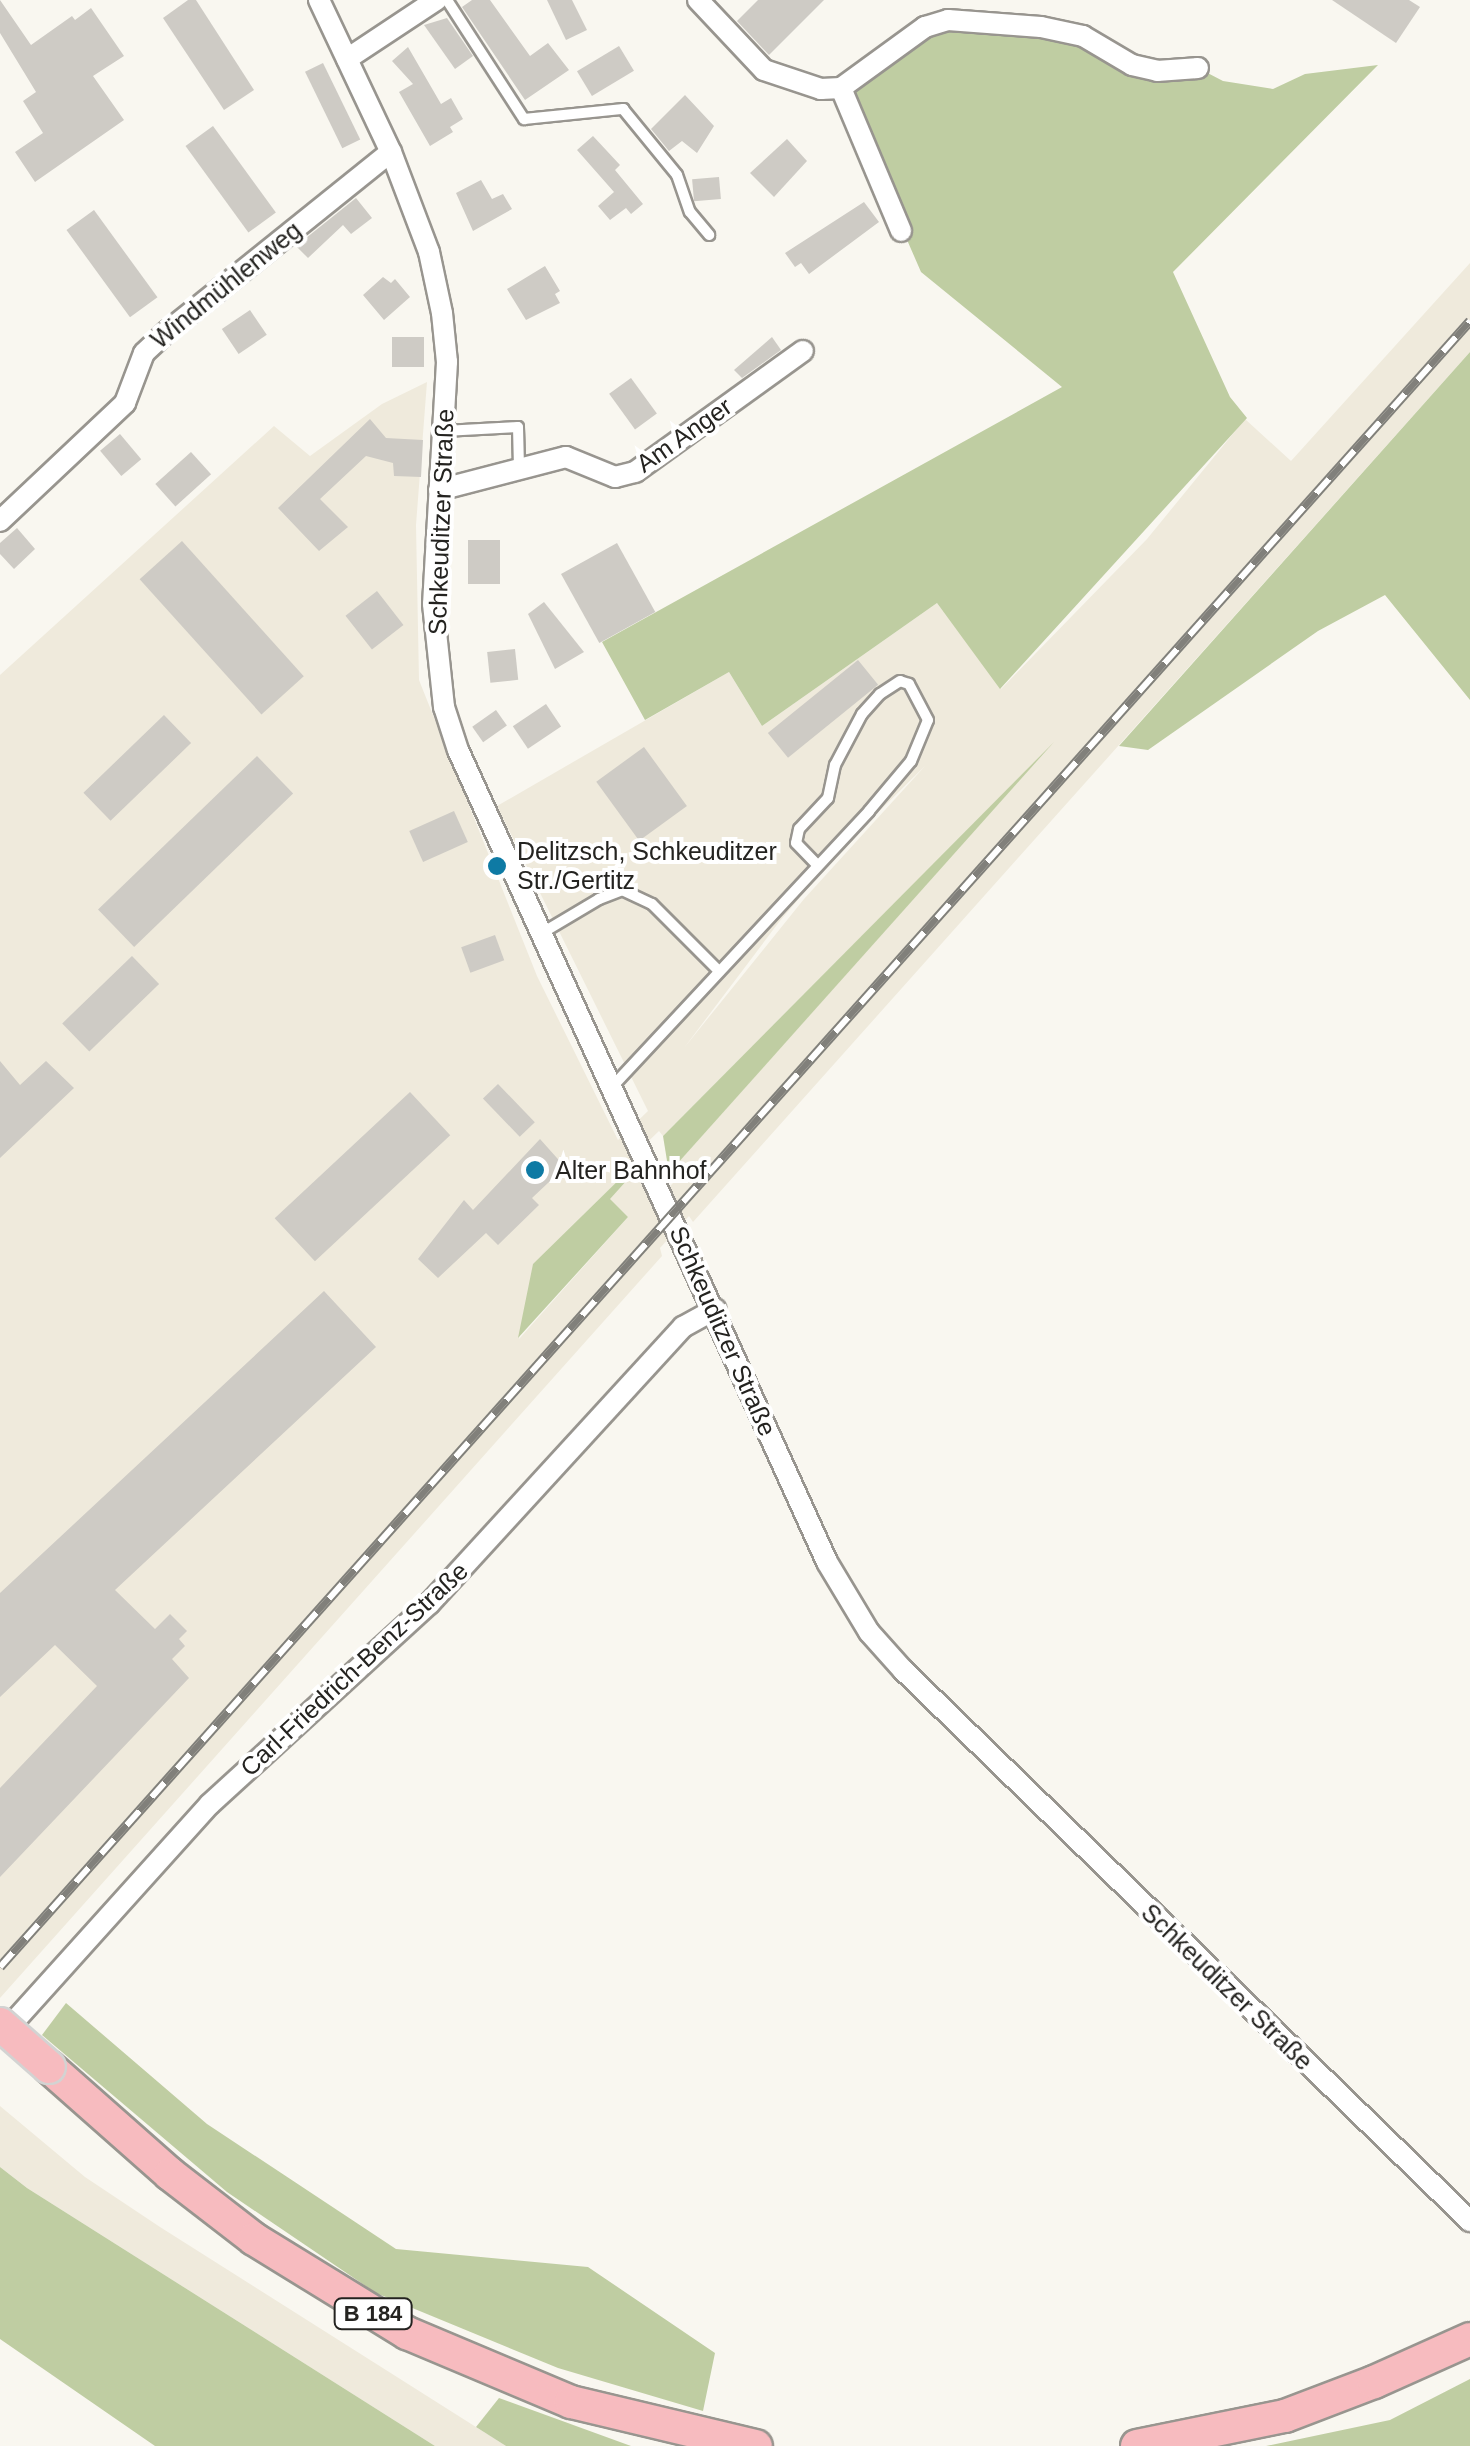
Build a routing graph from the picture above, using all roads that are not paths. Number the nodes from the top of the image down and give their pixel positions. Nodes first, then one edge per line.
1 (320, 0) edge
2 (436, 0) edge
3 (447, 0) edge
4 (698, 0) edge
5 (347, 59) junction
6 (1198, 68) dead end
7 (841, 88) junction
8 (391, 152) junction
9 (901, 231) dead end
10 (710, 235) dead end
11 (803, 351) dead end
12 (444, 431) junction
13 (520, 468) junction
14 (439, 490) junction
15 (0, 521) edge
16 (817, 865) junction
17 (540, 935) junction
18 (719, 972) junction
19 (611, 1088) junction
20 (715, 1310) junction
21 (0, 2024) edge
22 (0, 2037) edge
23 (1470, 2221) edge
24 (1470, 2339) edge
25 (756, 2446) edge
26 (1137, 2446) edge

1 - 5 street, Schkeuditzer Straße
2 - 5 street
3 - 10 lane
4 - 7 street
5 - 8 street, Schkeuditzer Straße
6 - 7 street
7 - 9 street
8 - 12 street, Schkeuditzer Straße
8 - 15 street, Windmühlenweg
11 - 13 street, Am Anger
12 - 13 lane
12 - 14 street, Schkeuditzer Straße
13 - 14 street, Am Anger
14 - 17 street, Schkeuditzer Straße
16 - 16 lane
16 - 18 lane
17 - 18 lane
17 - 19 street, Schkeuditzer Straße
18 - 19 lane
19 - 20 street, Schkeuditzer Straße
20 - 22 street, Carl-Friedrich-Benz-Straße
20 - 23 street, Schkeuditzer Straße
21 - 25 main road, B 184, bridge
24 - 26 main road

